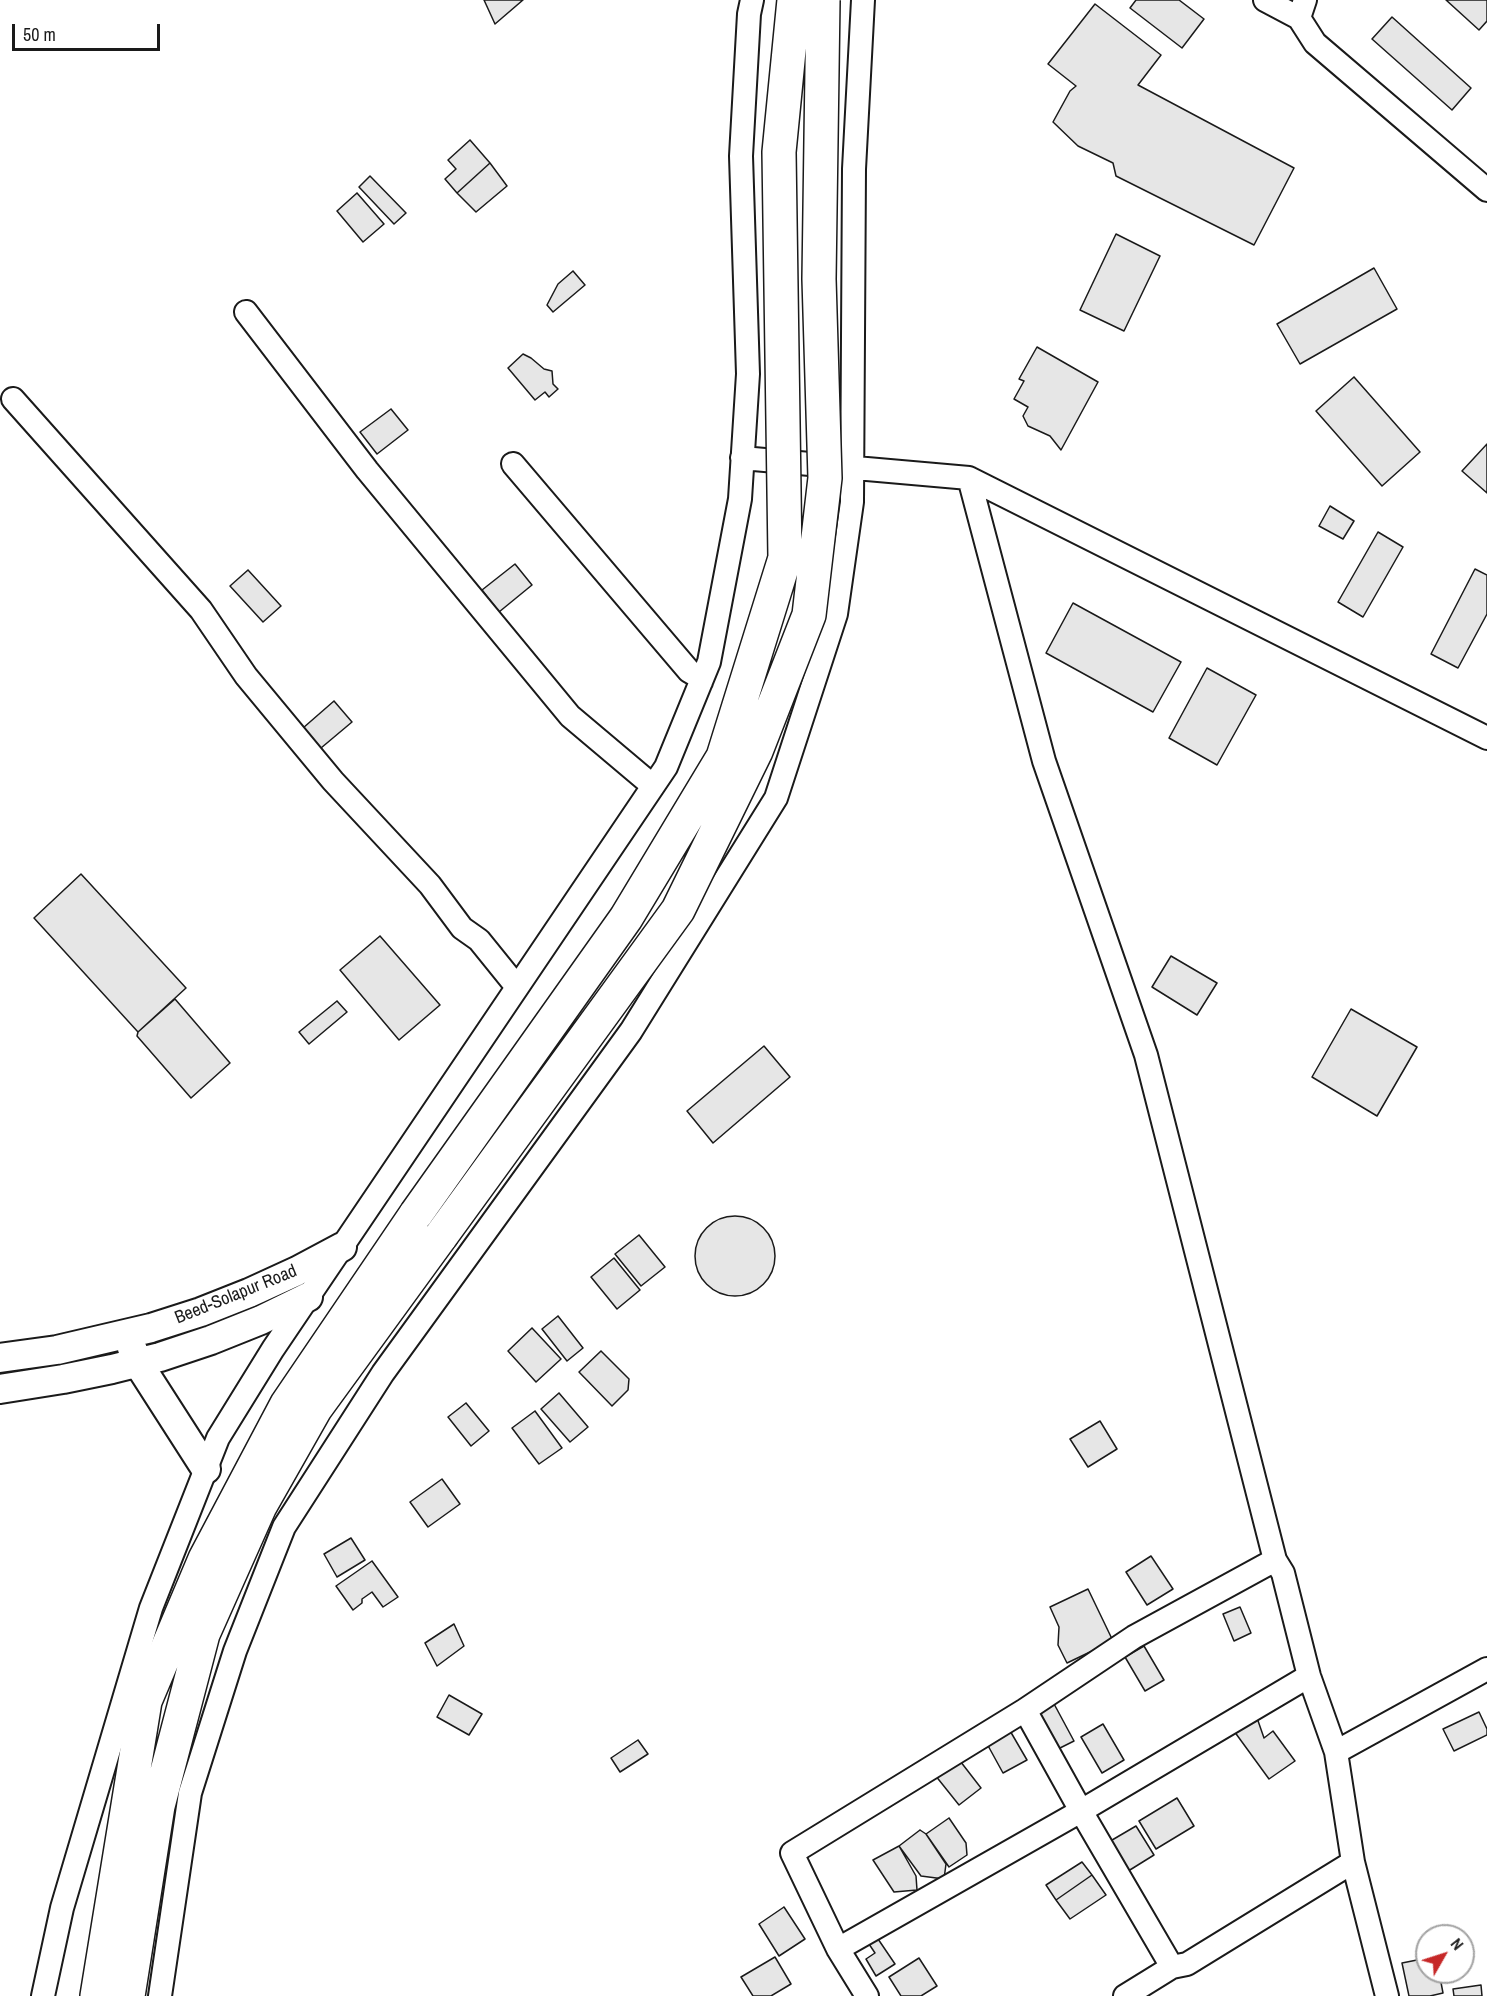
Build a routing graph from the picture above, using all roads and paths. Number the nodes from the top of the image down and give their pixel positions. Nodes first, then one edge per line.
1 (752, 0) edge
2 (794, 0) edge
3 (823, 0) edge
4 (863, 0) edge
5 (1265, 0) edge
6 (1302, 9) edge
7 (1487, 190) edge
8 (246, 312) dead end
9 (13, 399) dead end
10 (742, 458) junction
11 (513, 464) dead end
12 (853, 468) junction
13 (969, 478) junction
14 (701, 682) junction
15 (1487, 738) edge
16 (653, 786) junction
17 (517, 987) junction
18 (342, 1247) junction
19 (308, 1297) junction
20 (126, 1335) junction
21 (0, 1358) edge
22 (138, 1363) junction
23 (0, 1389) edge
24 (206, 1469) junction
25 (1275, 1560) junction
26 (1487, 1669) edge
27 (1309, 1676) junction
28 (1025, 1710) junction
29 (1336, 1752) junction
30 (1080, 1811) junction
31 (1353, 1862) junction
32 (838, 1949) junction
33 (1172, 1967) junction
34 (43, 1996) edge
35 (97, 1996) edge
36 (128, 1996) edge
37 (160, 1996) edge
38 (867, 1996) edge
39 (1125, 1996) edge
40 (1387, 1996) edge

1 - 10 street
2 - 35 highway, bridge
3 - 36 highway, bridge
4 - 12 street
5 - 6 street
6 - 7 street
8 - 16 street
9 - 17 street
10 - 12 street
10 - 14 street
11 - 14 street
12 - 13 street
12 - 37 street
13 - 15 street
13 - 25 street
14 - 16 street
16 - 17 street
17 - 18 street
18 - 19 street
18 - 20 main road, Beed-Solapur Road
19 - 22 main road, Beed-Solapur Road
19 - 24 street
20 - 21 main road, Beed-Solapur Road
20 - 22 main road
22 - 23 main road, Beed-Solapur Road
22 - 24 main road
24 - 34 street
25 - 27 street
25 - 28 street
26 - 29 street
27 - 29 street
27 - 30 street
28 - 30 street
28 - 32 street
29 - 31 street
30 - 32 street
30 - 33 street
31 - 33 street
31 - 40 street
32 - 38 street
33 - 39 street

